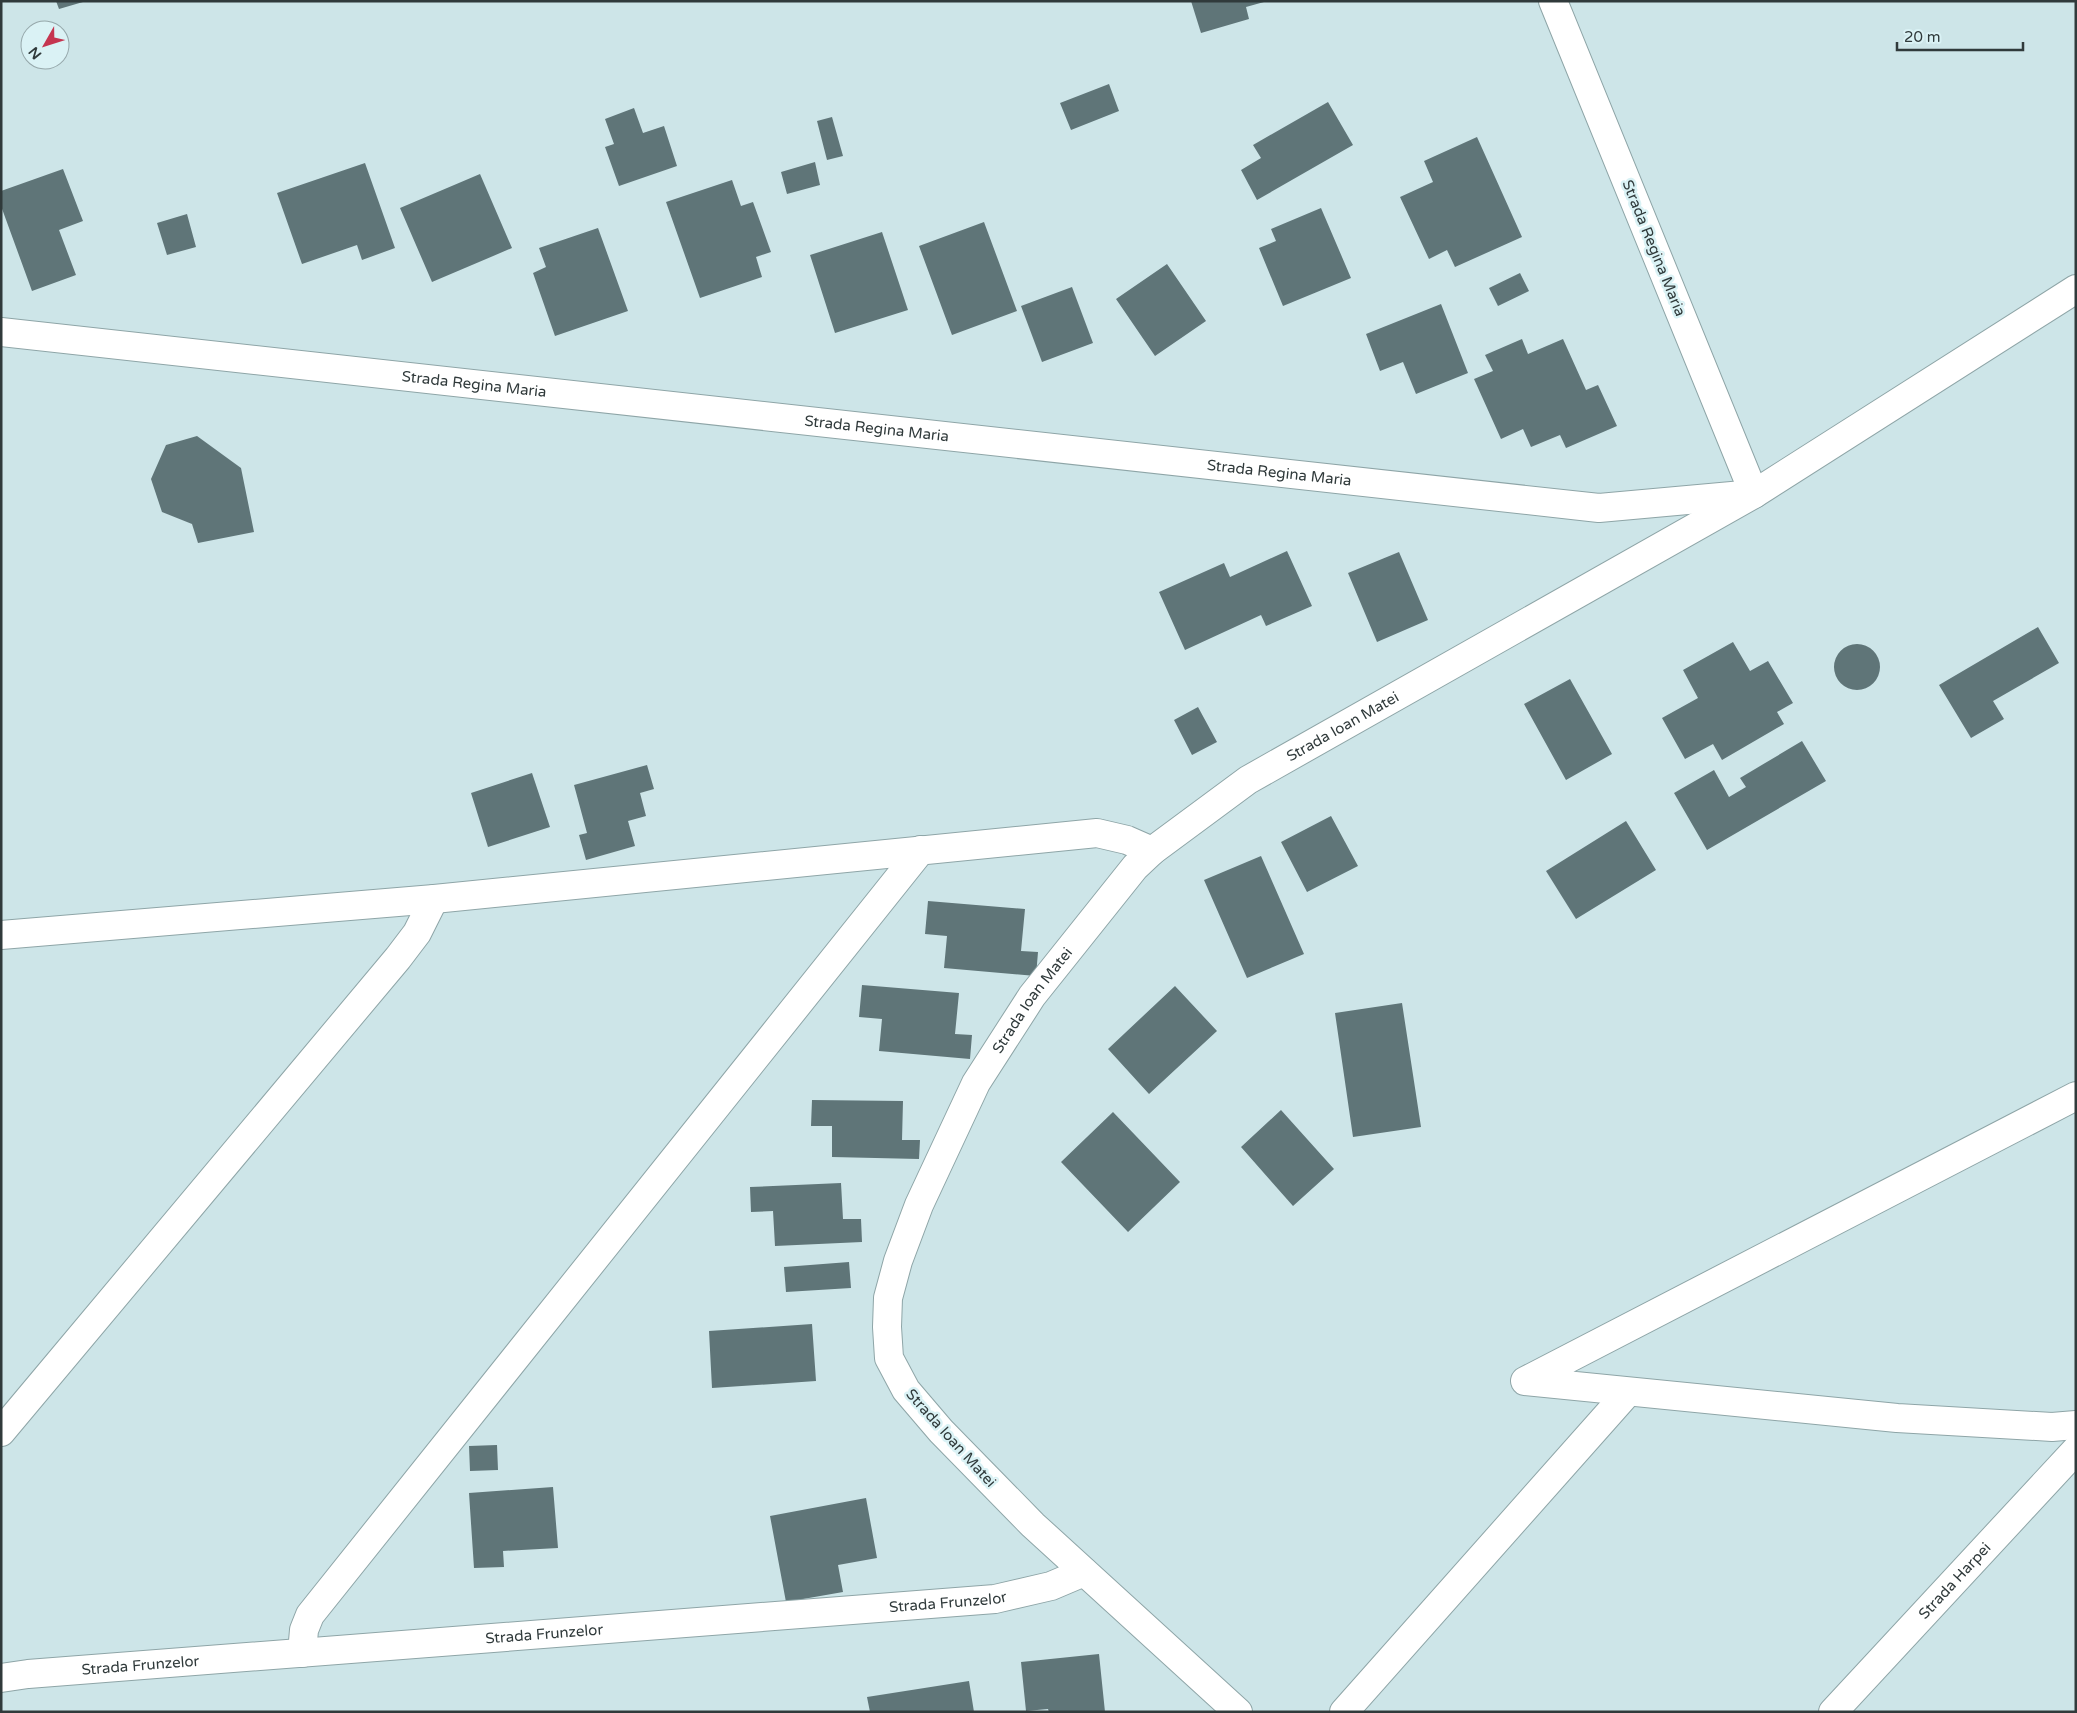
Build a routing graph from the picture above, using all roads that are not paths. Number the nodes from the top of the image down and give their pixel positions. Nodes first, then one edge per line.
1 (1553, 1) edge
2 (2076, 289) edge
3 (1, 332) edge
4 (1754, 494) junction
5 (921, 850) junction
6 (1152, 851) junction
7 (434, 899) junction
8 (1, 935) edge
9 (2076, 1096) edge
10 (1628, 1392) junction
11 (2076, 1425) edge
12 (1, 1432) edge
13 (2076, 1450) edge
14 (1084, 1572) junction
15 (302, 1653) junction
16 (1, 1678) edge
17 (1238, 1712) edge
18 (1344, 1712) edge
19 (1833, 1712) edge

1 - 4 street, Strada Regina Maria
2 - 4 street, Strada Regina Maria
3 - 4 street, Strada Regina Maria
4 - 6 street, Strada Ioan Matei
5 - 6 street
5 - 7 street
5 - 15 street
6 - 14 street, Strada Ioan Matei
7 - 8 street
7 - 12 street
9 - 10 street
10 - 11 street
10 - 18 street
13 - 19 street, Strada Harpei
14 - 15 street, Strada Frunzelor
14 - 17 street, Strada Ioan Matei
15 - 16 street, Strada Frunzelor

